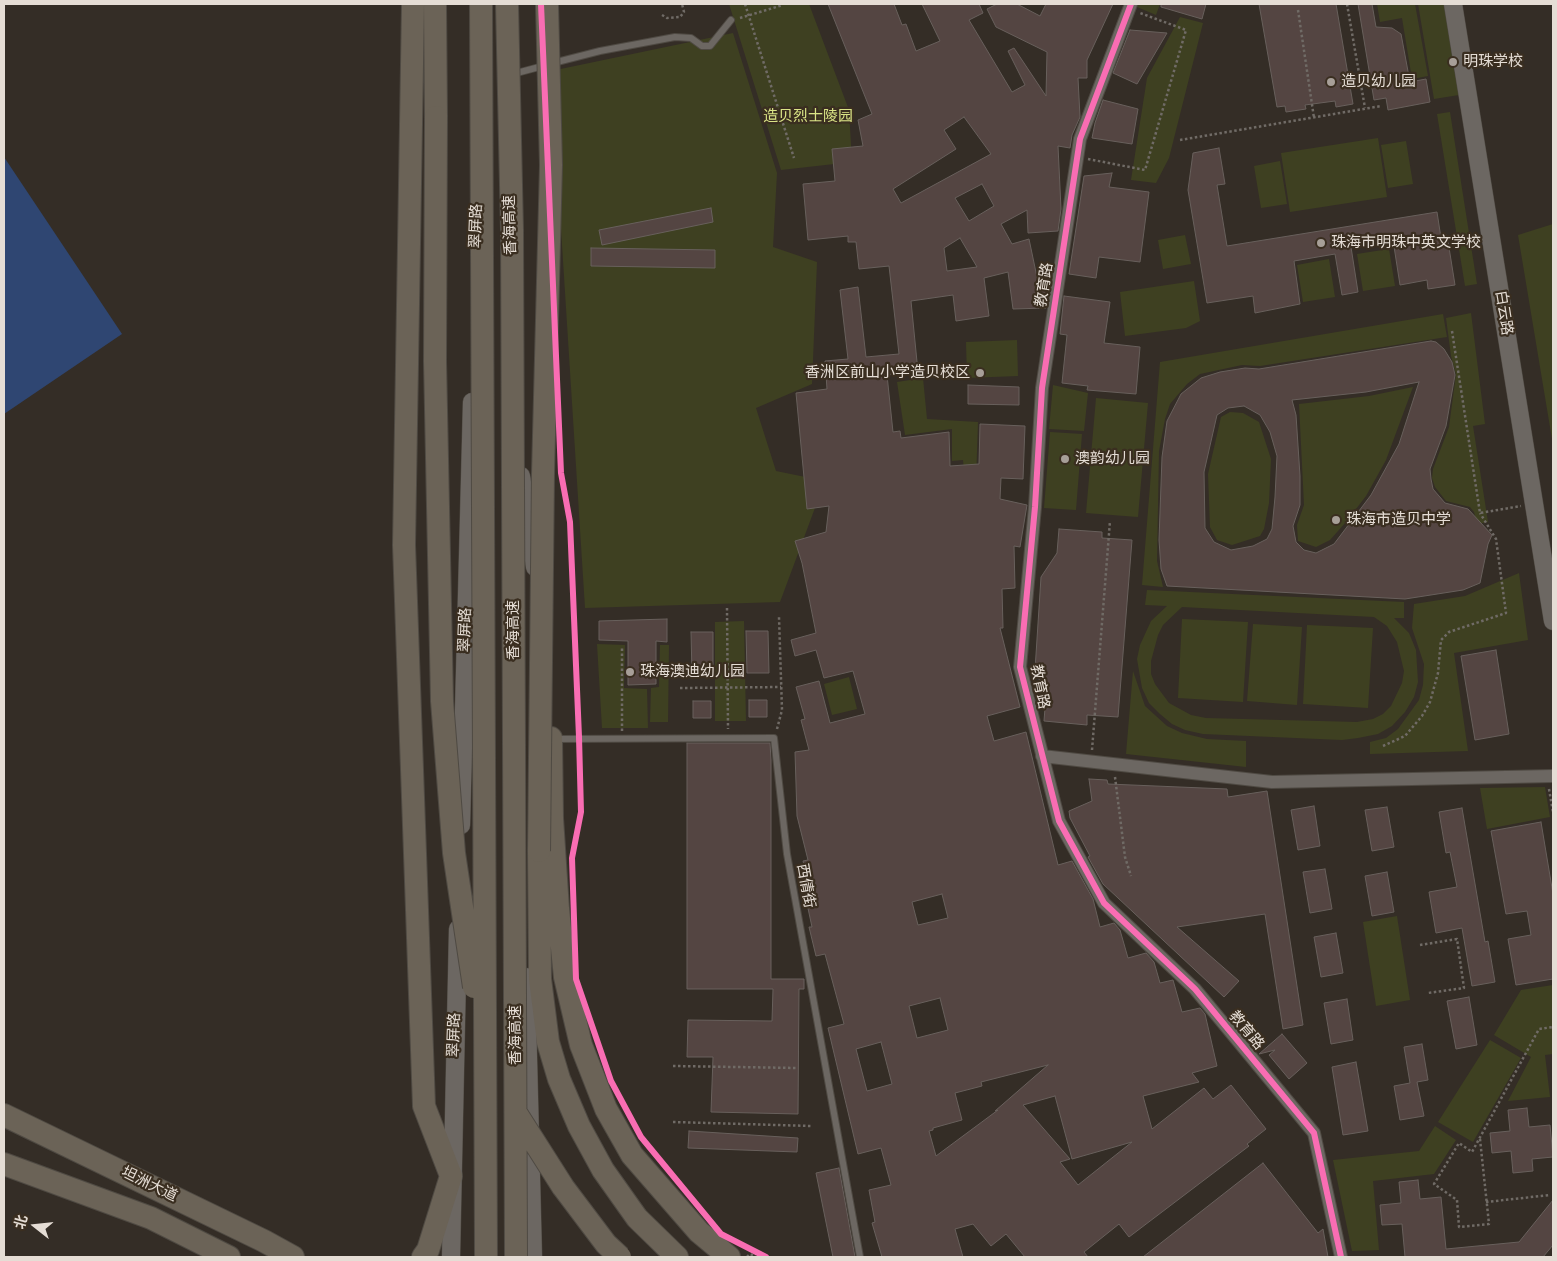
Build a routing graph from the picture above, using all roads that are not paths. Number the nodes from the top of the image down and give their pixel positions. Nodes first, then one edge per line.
1 (413, 4) edge
2 (435, 4) edge
3 (473, 4) edge
4 (481, 4) edge
5 (509, 4) edge
6 (547, 4) edge
7 (1453, 4) edge
8 (1130, 7) edge
9 (731, 20) road end
10 (513, 74) junction
11 (518, 459) junction
12 (1553, 621) edge
13 (549, 659) joint
14 (550, 739) junction
15 (1042, 756) junction
16 (1550, 776) edge
17 (4, 1114) edge
18 (4, 1164) edge
19 (451, 1176) junction
20 (736, 1251) edge
21 (230, 1257) edge
22 (293, 1257) edge
23 (423, 1257) edge
24 (451, 1257) edge
25 (486, 1257) edge
26 (516, 1257) edge
27 (533, 1257) edge
28 (620, 1257) edge
29 (677, 1257) edge
30 (860, 1257) edge
31 (1341, 1257) edge

1 - 19 highway
2 - 28 highway, bridge
3 - 19 main road, 翠屏路
4 - 25 highway, 香海高速, bridge
5 - 10 main road
5 - 26 highway, 香海高速, bridge
6 - 29 highway, bridge
7 - 12 main road, 白云路
8 - 15 street, 教育路
9 - 10 lane
10 - 11 main road
11 - 13 main road
11 - 27 main road
13 - 14 highway
14 - 20 highway
14 - 30 lane, 西倩街
15 - 16 street
15 - 31 street, 教育路
17 - 22 highway, 坦洲大道
18 - 21 highway, 坦洲大道
19 - 23 highway
19 - 24 main road, 翠屏路

